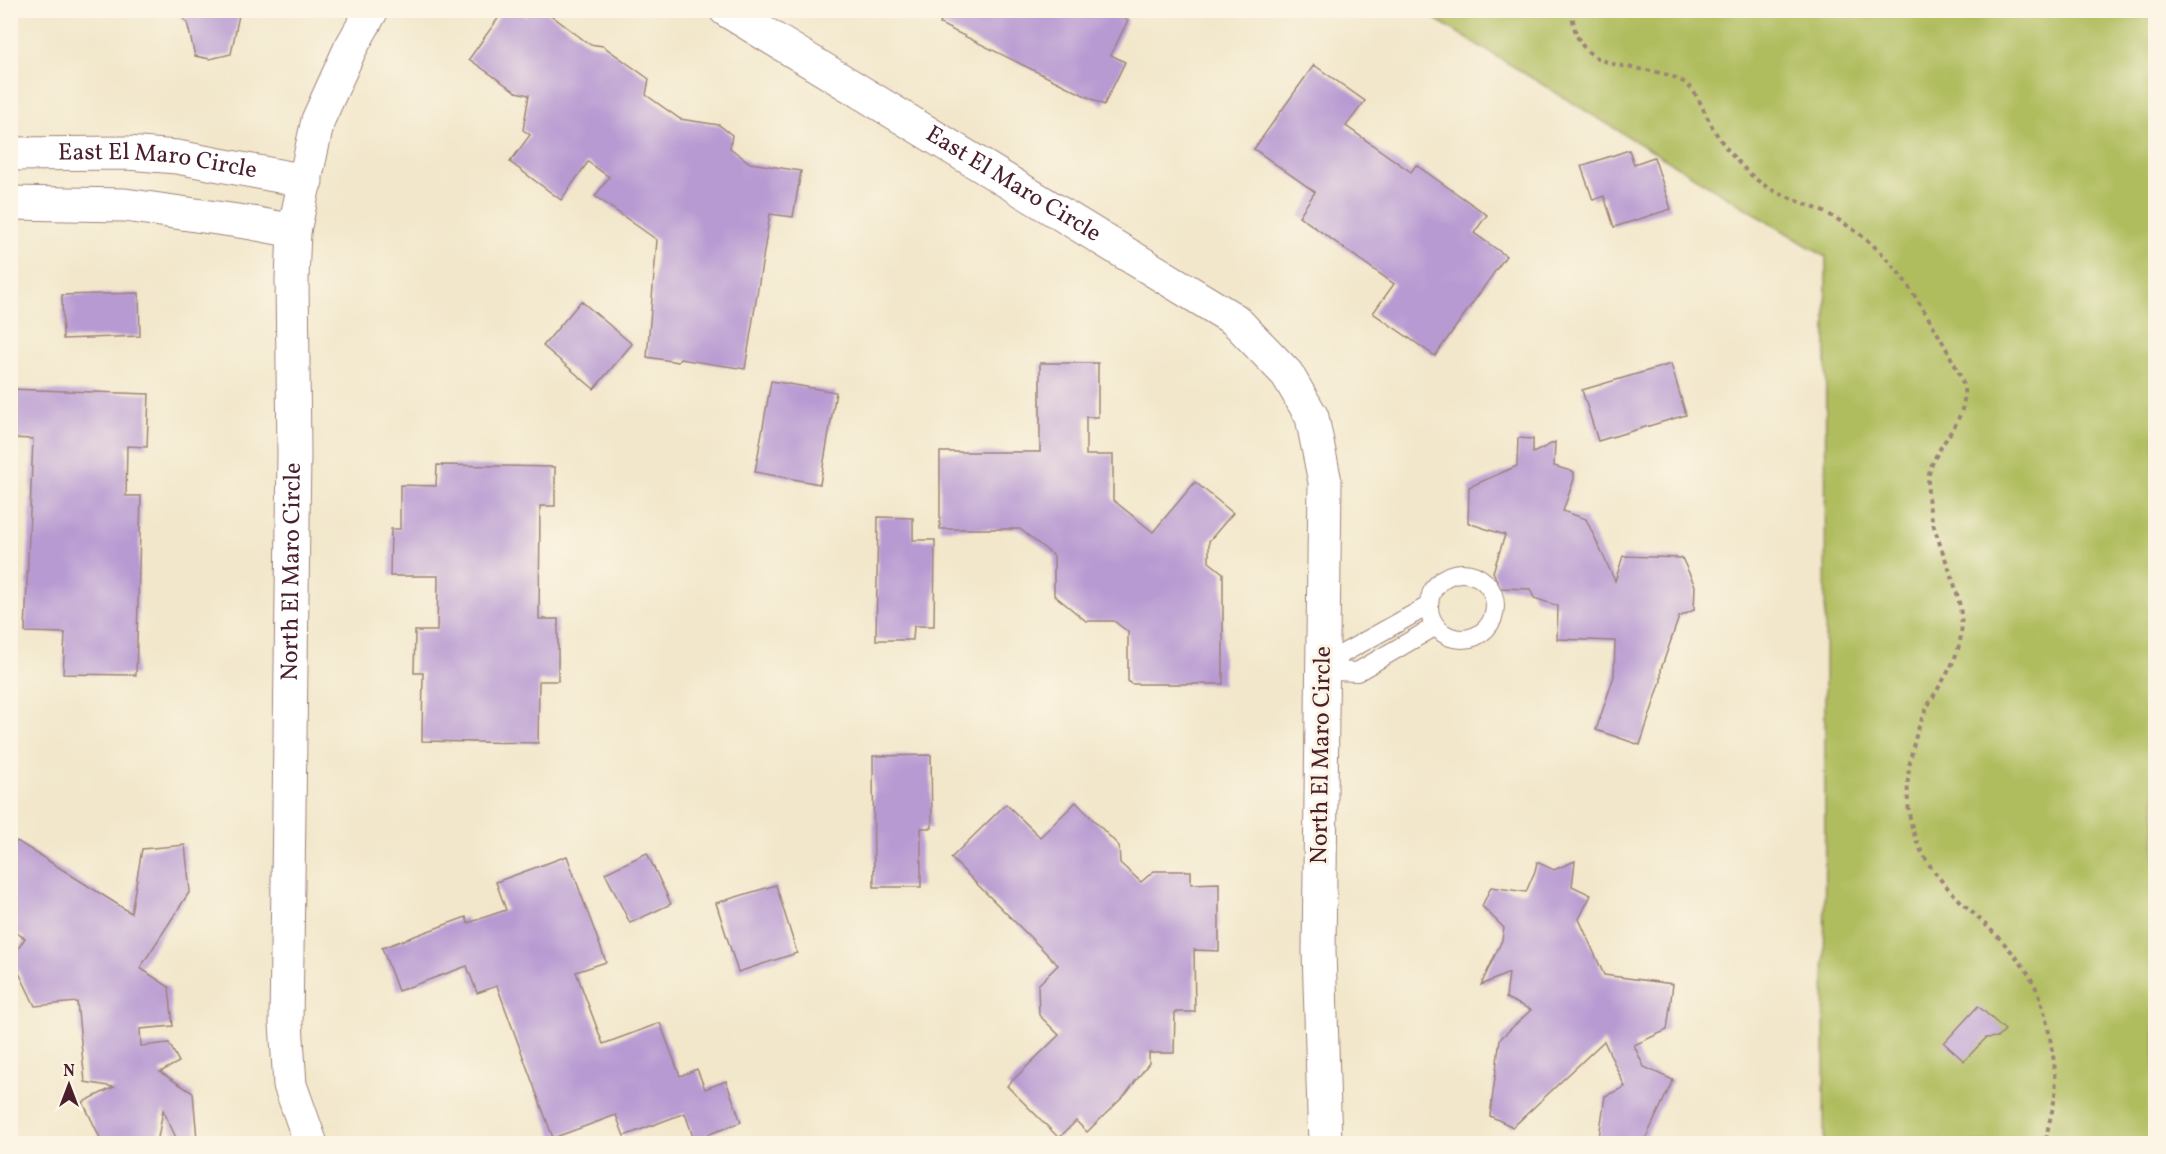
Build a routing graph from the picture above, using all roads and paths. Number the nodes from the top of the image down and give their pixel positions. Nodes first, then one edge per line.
1 (372, 10) edge
2 (726, 10) edge
3 (1571, 10) edge
4 (10, 154) edge
5 (306, 181) junction
6 (10, 203) edge
7 (294, 231) junction
8 (1287, 374) joint
9 (1428, 606) junction
10 (1436, 626) junction
11 (1329, 673) junction
12 (311, 1143) edge
13 (1325, 1143) edge
14 (2046, 1143) edge

1 - 5 street, North El Maro Circle
2 - 8 street, East El Maro Circle
3 - 14 path
4 - 5 street, East El Maro Circle
5 - 7 street, North El Maro Circle
6 - 7 street, East El Maro Circle
7 - 12 street, North El Maro Circle
8 - 11 street, North El Maro Circle
9 - 10 lane
9 - 10 lane
9 - 11 lane
10 - 11 lane
11 - 13 street, North El Maro Circle

